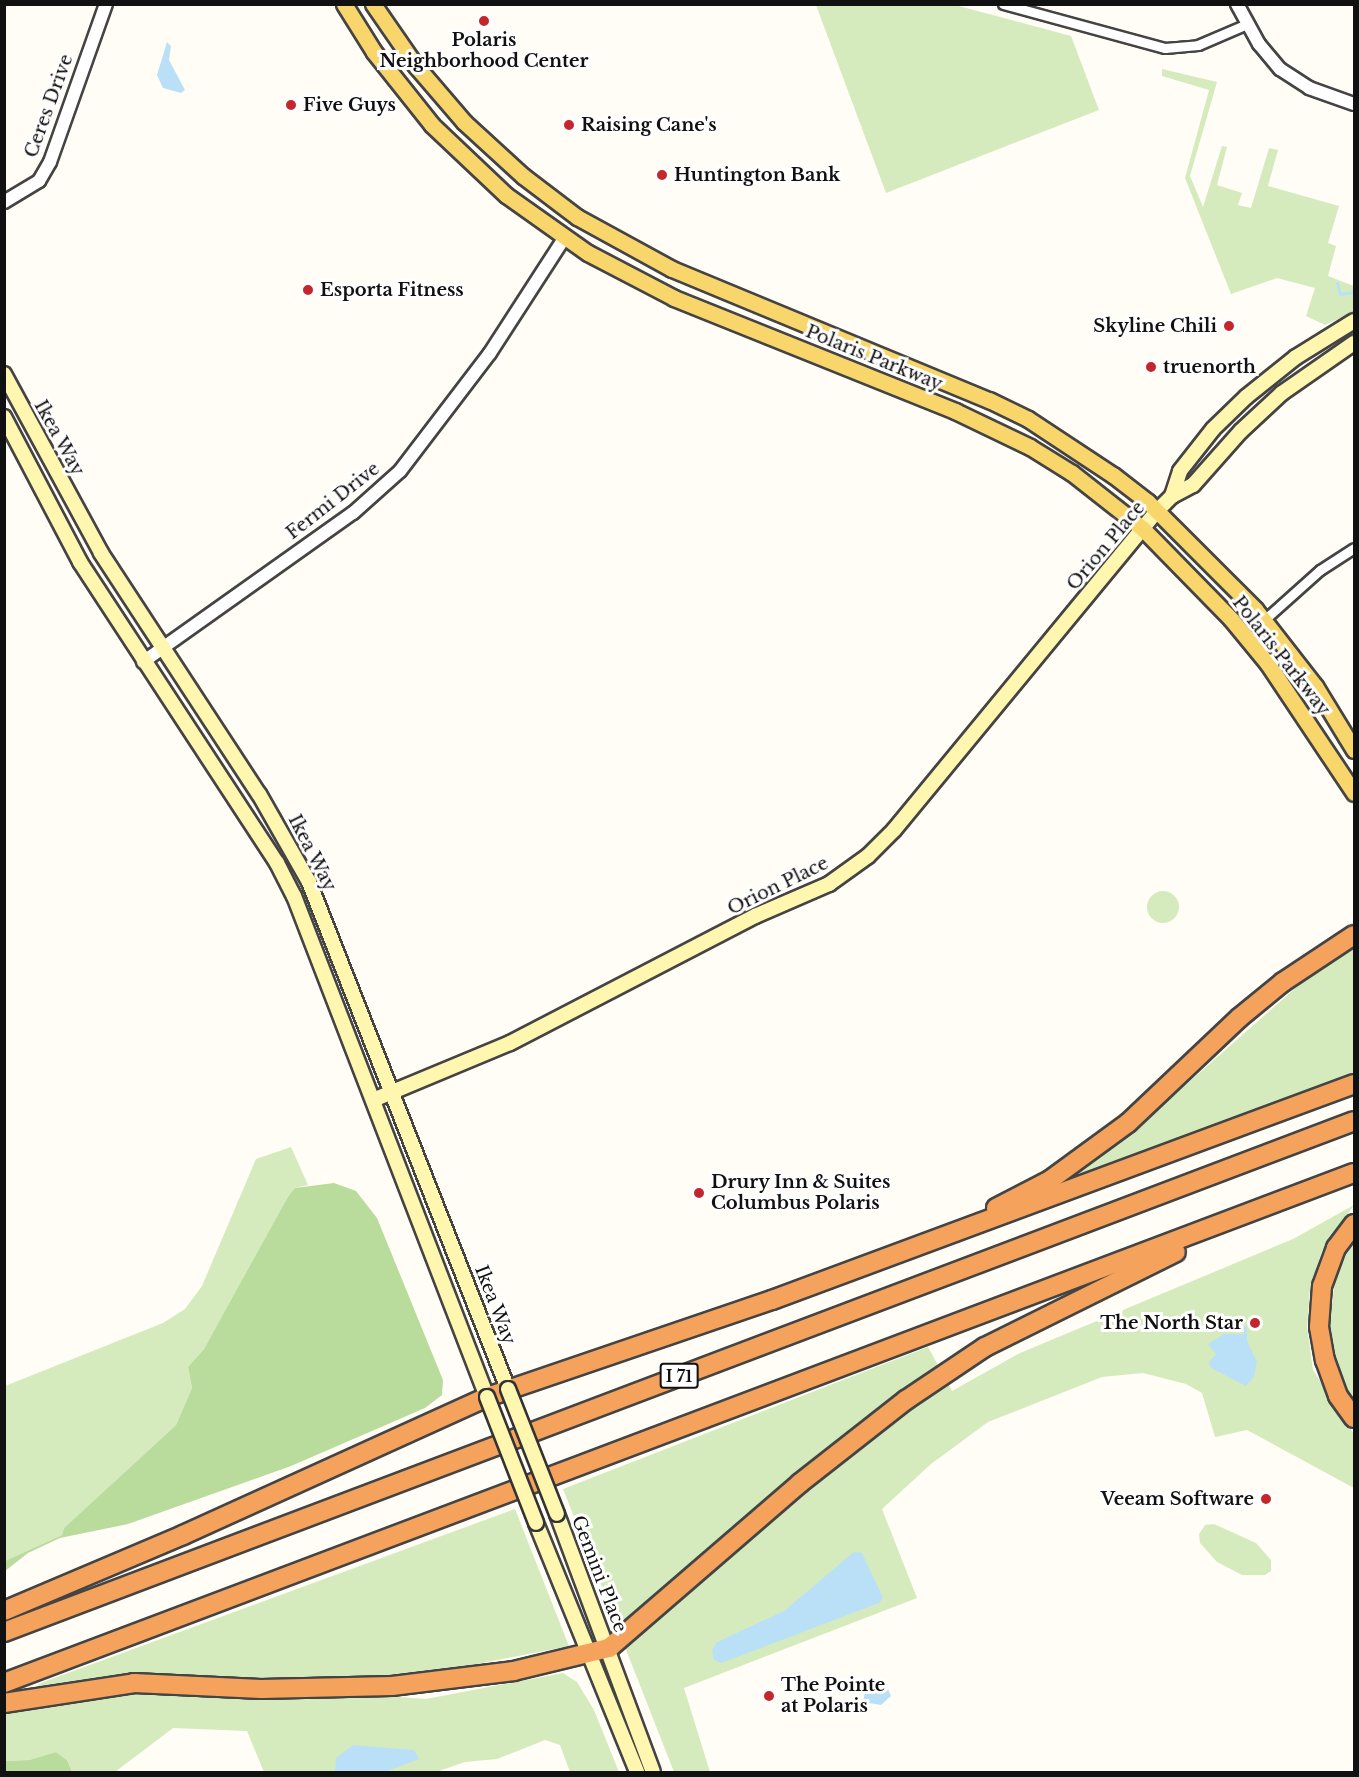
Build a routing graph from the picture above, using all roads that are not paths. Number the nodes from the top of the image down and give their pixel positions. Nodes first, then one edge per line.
1 (106, 4) edge
2 (344, 4) edge
3 (373, 4) edge
4 (1003, 4) edge
5 (1237, 4) edge
6 (1244, 4) edge
7 (1247, 24) junction
8 (1354, 104) edge
9 (4, 202) edge
10 (565, 237) junction
11 (1354, 321) edge
12 (1354, 343) edge
13 (4, 374) edge
14 (4, 417) edge
15 (1172, 496) junction
16 (1157, 511) junction
17 (1142, 528) junction
18 (1354, 548) edge
19 (1264, 620) junction
20 (162, 649) junction
21 (143, 662) junction
22 (1354, 750) edge
23 (1354, 793) edge
24 (1354, 935) edge
25 (1354, 1084) edge
26 (394, 1092) junction
27 (373, 1100) junction
28 (1354, 1121) edge
29 (1354, 1173) edge
30 (1264, 1208) junction
31 (1354, 1224) edge
32 (930, 1242) junction
33 (508, 1389) junction
34 (487, 1397) junction
35 (1354, 1418) edge
36 (4, 1611) edge
37 (4, 1632) edge
38 (609, 1648) junction
39 (588, 1654) junction
40 (4, 1683) edge
41 (4, 1703) edge
42 (637, 1773) edge
43 (653, 1773) edge

1 - 9 street, Ceres Drive
2 - 10 main road, Polaris Parkway
3 - 16 main road, Polaris Parkway
4 - 7 street
5 - 7 street
6 - 7 street
7 - 8 street
10 - 17 main road, Polaris Parkway
10 - 20 street, Fermi Drive
11 - 15 main road, Orion Place
12 - 15 main road, Orion Place
13 - 20 main road, Ikea Way
14 - 21 main road, Ikea Way
15 - 16 main road, Orion Place
16 - 17 main road, Orion Place
16 - 19 main road, Polaris Parkway
17 - 23 main road, Polaris Parkway
17 - 26 main road, Orion Place
18 - 19 street
19 - 22 main road, Polaris Parkway
20 - 21 street, Fermi Drive
20 - 26 main road, Ikea Way
21 - 27 main road, Ikea Way
24 - 32 highway
25 - 32 highway
26 - 27 main road, Orion Place
26 - 33 main road, Ikea Way
27 - 34 main road, Ikea Way
28 - 37 highway, I 71
29 - 30 highway
30 - 38 highway
30 - 40 highway
31 - 35 highway
32 - 33 highway
33 - 34 highway
33 - 38 main road, Gemini Place, bridge
34 - 36 highway
34 - 39 main road, bridge
38 - 39 highway
38 - 43 main road, Gemini Place
39 - 41 highway
39 - 42 main road

